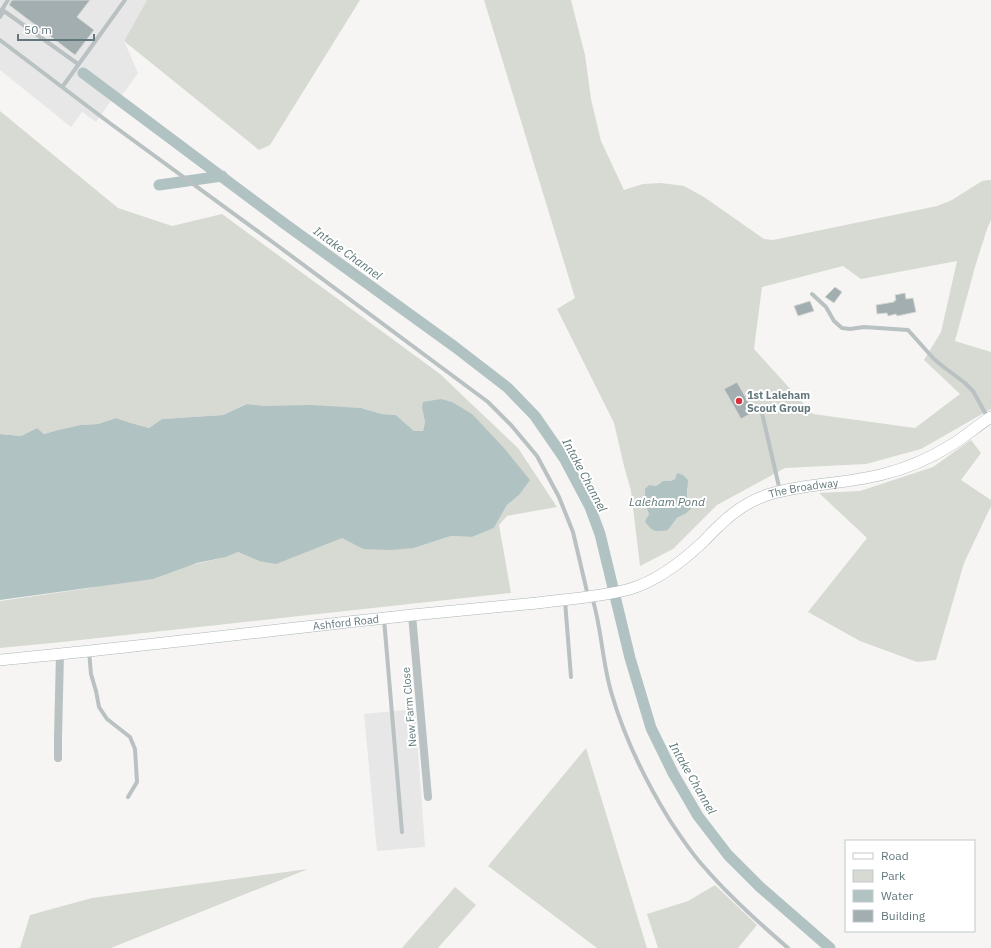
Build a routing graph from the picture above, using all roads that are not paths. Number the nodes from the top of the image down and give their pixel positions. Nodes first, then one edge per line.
1 (8, 0) edge
2 (126, 0) edge
3 (2, 11) edge
4 (0, 17) edge
5 (0, 40) edge
6 (78, 64) junction
7 (63, 86) junction
8 (812, 294) dead end
9 (762, 413) dead end
10 (990, 418) edge
11 (780, 491) junction
12 (631, 589) joint
13 (592, 596) junction
14 (565, 600) junction
15 (412, 615) junction
16 (384, 618) junction
17 (89, 651) junction
18 (60, 654) junction
19 (0, 660) edge
20 (571, 677) dead end
21 (58, 758) dead end
22 (128, 797) dead end
23 (428, 797) dead end
24 (402, 832) dead end
25 (788, 948) edge

1 - 3 lane
2 - 6 lane
3 - 4 lane
3 - 6 lane
5 - 7 lane
6 - 7 lane
7 - 13 lane
8 - 10 lane
9 - 11 lane
10 - 11 main road, The Broadway
11 - 12 main road, The Broadway
12 - 13 main road, Ashford Road
13 - 14 main road, Ashford Road
13 - 25 lane
14 - 15 main road, Ashford Road
14 - 20 lane
15 - 16 main road, Ashford Road
15 - 23 street, New Farm Close
16 - 17 main road, Ashford Road
16 - 24 lane
17 - 18 main road, Ashford Road
17 - 22 lane
18 - 19 main road, Ashford Road
18 - 21 street

